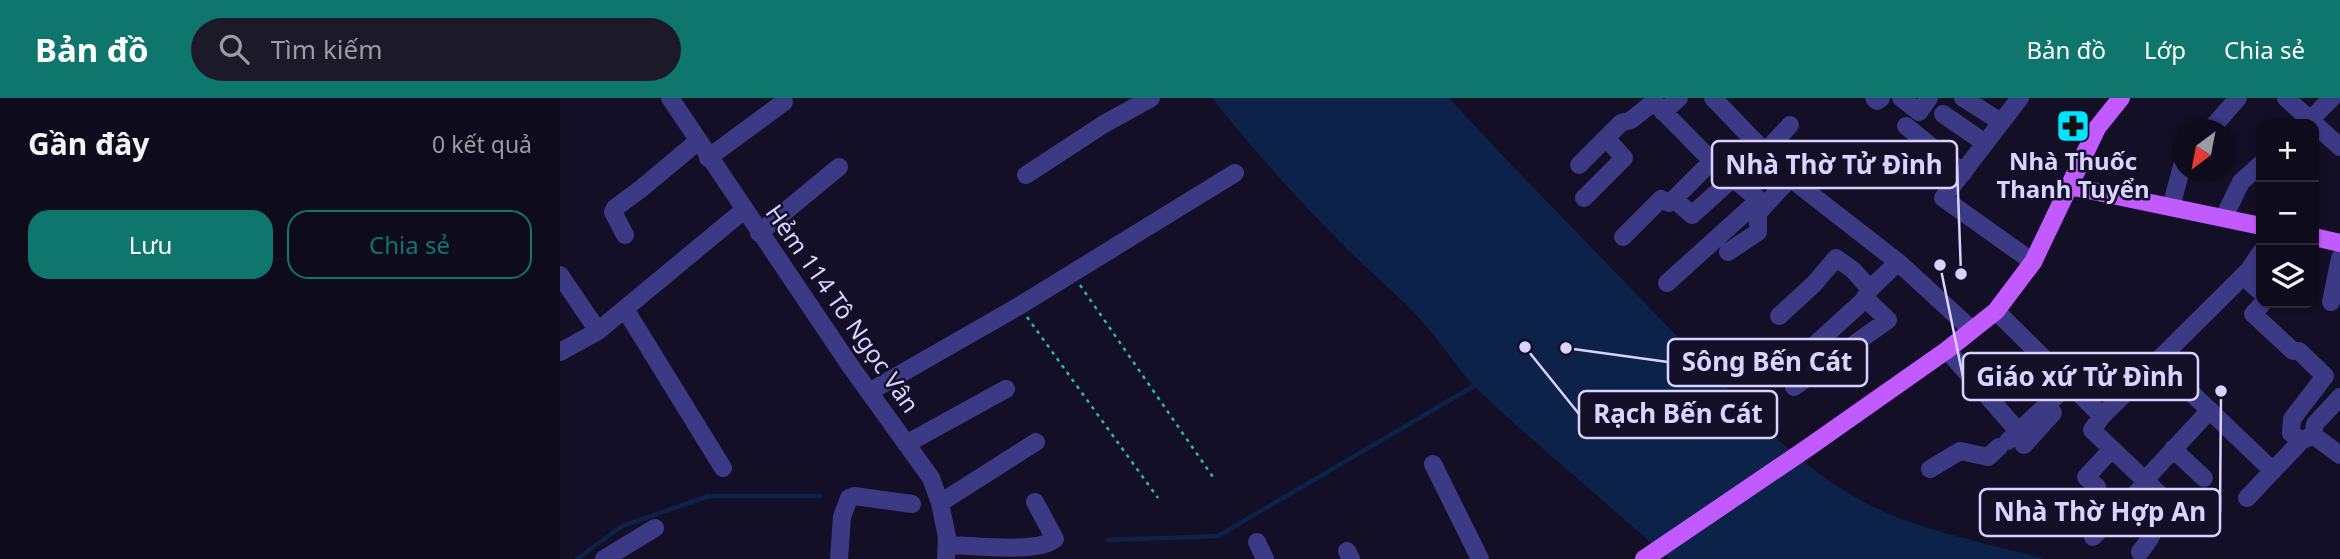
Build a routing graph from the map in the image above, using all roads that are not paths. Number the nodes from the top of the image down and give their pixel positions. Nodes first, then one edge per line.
1 (670, 98) edge
2 (1151, 98) edge
3 (1679, 98) edge
4 (1713, 98) edge
5 (1874, 98) edge
6 (1881, 98) edge
7 (1901, 98) edge
8 (1929, 98) edge
9 (1963, 98) edge
10 (2121, 98) edge
11 (2238, 98) edge
12 (2286, 98) edge
13 (2332, 98) edge
14 (2018, 99) edge
15 (784, 102) dead end
16 (1663, 112) junction
17 (1942, 114) dead end
18 (2220, 119) edge
19 (2305, 119) edge
20 (2311, 119) edge
21 (2001, 122) junction
22 (1906, 126) dead end
23 (2319, 131) edge
24 (1605, 138) junction
25 (1803, 138) dead end
26 (697, 142) junction
27 (1985, 143) junction
28 (2340, 147) edge
29 (1765, 152) junction
30 (709, 158) junction
31 (1712, 160) junction
32 (1579, 165) dead end
33 (839, 167) dead end
34 (2256, 168) edge
35 (1235, 173) dead end
36 (1963, 173) junction
37 (1026, 175) dead end
38 (1790, 177) junction
39 (1733, 178) junction
40 (2178, 182) edge
41 (2069, 186) junction
42 (1584, 198) dead end
43 (1674, 199) junction
44 (1762, 202) junction
45 (2171, 207) junction
46 (744, 210) junction
47 (2224, 217) junction
48 (2256, 225) edge
49 (759, 233) junction
50 (625, 235) dead end
51 (1623, 237) dead end
52 (2319, 238) edge
53 (2340, 243) edge
54 (1728, 252) dead end
55 (2340, 258) edge
56 (2256, 259) edge
57 (1898, 261) junction
58 (2033, 262) junction
59 (560, 275) edge
60 (2243, 276) junction
61 (1667, 283) dead end
62 (2256, 288) edge
63 (1867, 294) junction
64 (2328, 303) edge
65 (2258, 308) edge
66 (625, 309) junction
67 (1996, 311) junction
68 (1779, 316) dead end
69 (1972, 330) junction
70 (598, 331) junction
71 (1947, 350) junction
72 (560, 352) edge
73 (2159, 362) junction
74 (1824, 367) junction
75 (1794, 387) dead end
76 (2072, 387) junction
77 (1006, 389) dead end
78 (869, 392) junction
79 (2340, 397) edge
80 (2210, 410) junction
81 (2102, 416) junction
82 (2307, 438) junction
83 (2012, 441) junction
84 (1035, 442) dead end
85 (906, 444) junction
86 (2112, 449) junction
87 (2173, 449) junction
88 (2338, 453) edge
89 (1433, 464) dead end
90 (723, 468) dead end
91 (1930, 469) dead end
92 (2273, 471) junction
93 (2204, 478) dead end
94 (2146, 481) junction
95 (2246, 498) dead end
96 (2167, 501) junction
97 (1035, 502) dead end
98 (912, 503) dead end
99 (940, 503) junction
100 (2192, 525) dead end
101 (2063, 527) dead end
102 (655, 528) dead end
103 (2093, 537) dead end
104 (1257, 542) dead end
105 (947, 552) edge
106 (2140, 552) dead end
107 (604, 559) edge
108 (839, 559) edge
109 (1265, 559) edge
110 (1480, 559) edge
111 (1644, 559) edge

1 - 26 street, Hẻm 114 Tô Ngọc Vân
2 - 37 street
3 - 16 street
4 - 29 street
5 - 6 street
7 - 8 street
9 - 21 street
10 - 41 main road
11 - 18 street
12 - 19 street
13 - 20 street
14 - 21 street
15 - 30 street
16 - 24 street
16 - 31 street
17 - 27 street
21 - 27 street
22 - 36 street
23 - 28 street
24 - 32 street
24 - 42 street
25 - 29 street
26 - 30 street, Hẻm 114 Tô Ngọc Vân
26 - 50 street
27 - 36 street
29 - 38 street
30 - 46 street, Hẻm 114 Tô Ngọc Vân
31 - 39 street
31 - 43 street
33 - 49 street
34 - 47 street
35 - 78 street
36 - 58 street
38 - 44 street
38 - 57 street
39 - 43 street
39 - 44 street
40 - 45 street
41 - 45 main road
41 - 58 main road
43 - 51 street
44 - 54 street
44 - 61 street
45 - 47 main road
46 - 49 street, Hẻm 114 Tô Ngọc Vân
46 - 66 street
47 - 48 main road
49 - 78 street, Hẻm 114 Tô Ngọc Vân
52 - 53 main road
55 - 64 street
56 - 60 street
57 - 63 street
57 - 69 street
58 - 67 main road
59 - 70 street
60 - 62 street
60 - 73 street
63 - 68 street
63 - 74 street
63 - 74 street
65 - 82 street
66 - 70 street
66 - 90 street
67 - 69 main road
67 - 76 street
69 - 71 main road
70 - 72 street
71 - 83 street
71 - 111 main road
73 - 80 street
73 - 81 street
74 - 75 street
76 - 81 street
76 - 83 street
77 - 85 street
78 - 85 street, Hẻm 114 Tô Ngọc Vân
79 - 82 street
80 - 87 street
80 - 92 street
81 - 86 street
82 - 88 street
82 - 92 street
83 - 91 street
84 - 99 street
85 - 99 street, Hẻm 114 Tô Ngọc Vân
86 - 94 street
86 - 101 street
87 - 93 street
87 - 94 street
89 - 110 street
92 - 95 street
94 - 96 street
94 - 103 street
96 - 100 street
96 - 106 street
97 - 105 street
98 - 108 street
99 - 105 street, Hẻm 114 Tô Ngọc Vân
102 - 107 street
104 - 109 street

